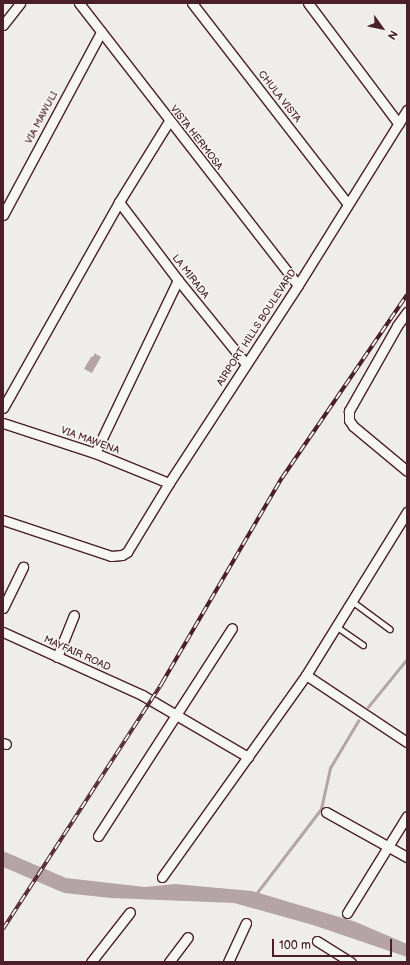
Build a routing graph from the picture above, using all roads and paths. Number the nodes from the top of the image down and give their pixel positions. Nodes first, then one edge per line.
1 (20, 3) edge
2 (79, 3) edge
3 (192, 3) edge
4 (308, 3) edge
5 (3, 25) edge
6 (101, 32) junction
7 (407, 110) edge
8 (169, 121) junction
9 (399, 124) junction
10 (119, 202) junction
11 (348, 204) junction
12 (3, 215) edge
13 (178, 280) junction
14 (298, 285) junction
15 (407, 312) edge
16 (246, 364) junction
17 (3, 408) edge
18 (3, 423) edge
19 (96, 453) junction
20 (407, 471) edge
21 (169, 483) junction
22 (407, 512) edge
23 (3, 520) edge
24 (23, 567) dead end
25 (352, 601) junction
26 (3, 608) edge
27 (74, 615) dead end
28 (336, 626) junction
29 (232, 628) dead end
30 (390, 629) dead end
31 (3, 632) edge
32 (363, 646) dead end
33 (57, 657) junction
34 (306, 675) junction
35 (176, 714) junction
36 (407, 742) edge
37 (248, 757) junction
38 (326, 812) dead end
39 (407, 816) edge
40 (98, 836) dead end
41 (389, 847) junction
42 (407, 857) edge
43 (162, 877) dead end
44 (130, 912) dead end
45 (347, 913) dead end
46 (246, 923) dead end
47 (188, 937) dead end
48 (317, 941) dead end
49 (91, 962) edge
50 (169, 962) edge
51 (228, 962) edge
52 (351, 962) edge

1 - 5 street
2 - 6 street, VISTA HERMOSA
3 - 11 street, CHULA VISTA
4 - 9 street
6 - 8 street, VISTA HERMOSA
6 - 12 street, VIA MAWULI
7 - 9 street, AIRPORT HILLS BOULEVARD
8 - 10 street
8 - 14 street, VISTA HERMOSA
9 - 11 street, AIRPORT HILLS BOULEVARD
10 - 13 street, LA MIRADA
10 - 17 street
11 - 14 street, AIRPORT HILLS BOULEVARD
13 - 16 street, LA MIRADA
13 - 19 street
14 - 16 street, AIRPORT HILLS BOULEVARD
15 - 20 street
16 - 21 street, AIRPORT HILLS BOULEVARD
18 - 19 street, VIA MAWENA
19 - 21 street, VIA MAWENA
21 - 23 street, AIRPORT HILLS BOULEVARD
22 - 25 street
24 - 26 street
25 - 28 street
25 - 30 lane
27 - 33 street
28 - 32 lane
28 - 34 street
29 - 35 street
31 - 33 street, MAYFAIR ROAD
33 - 35 street, MAYFAIR ROAD
34 - 36 street
34 - 37 street
35 - 37 street, MAYFAIR ROAD
35 - 40 street
37 - 43 street
38 - 41 street
39 - 41 street
41 - 42 street
41 - 45 street
44 - 49 street
46 - 51 street
47 - 50 street
48 - 52 street

